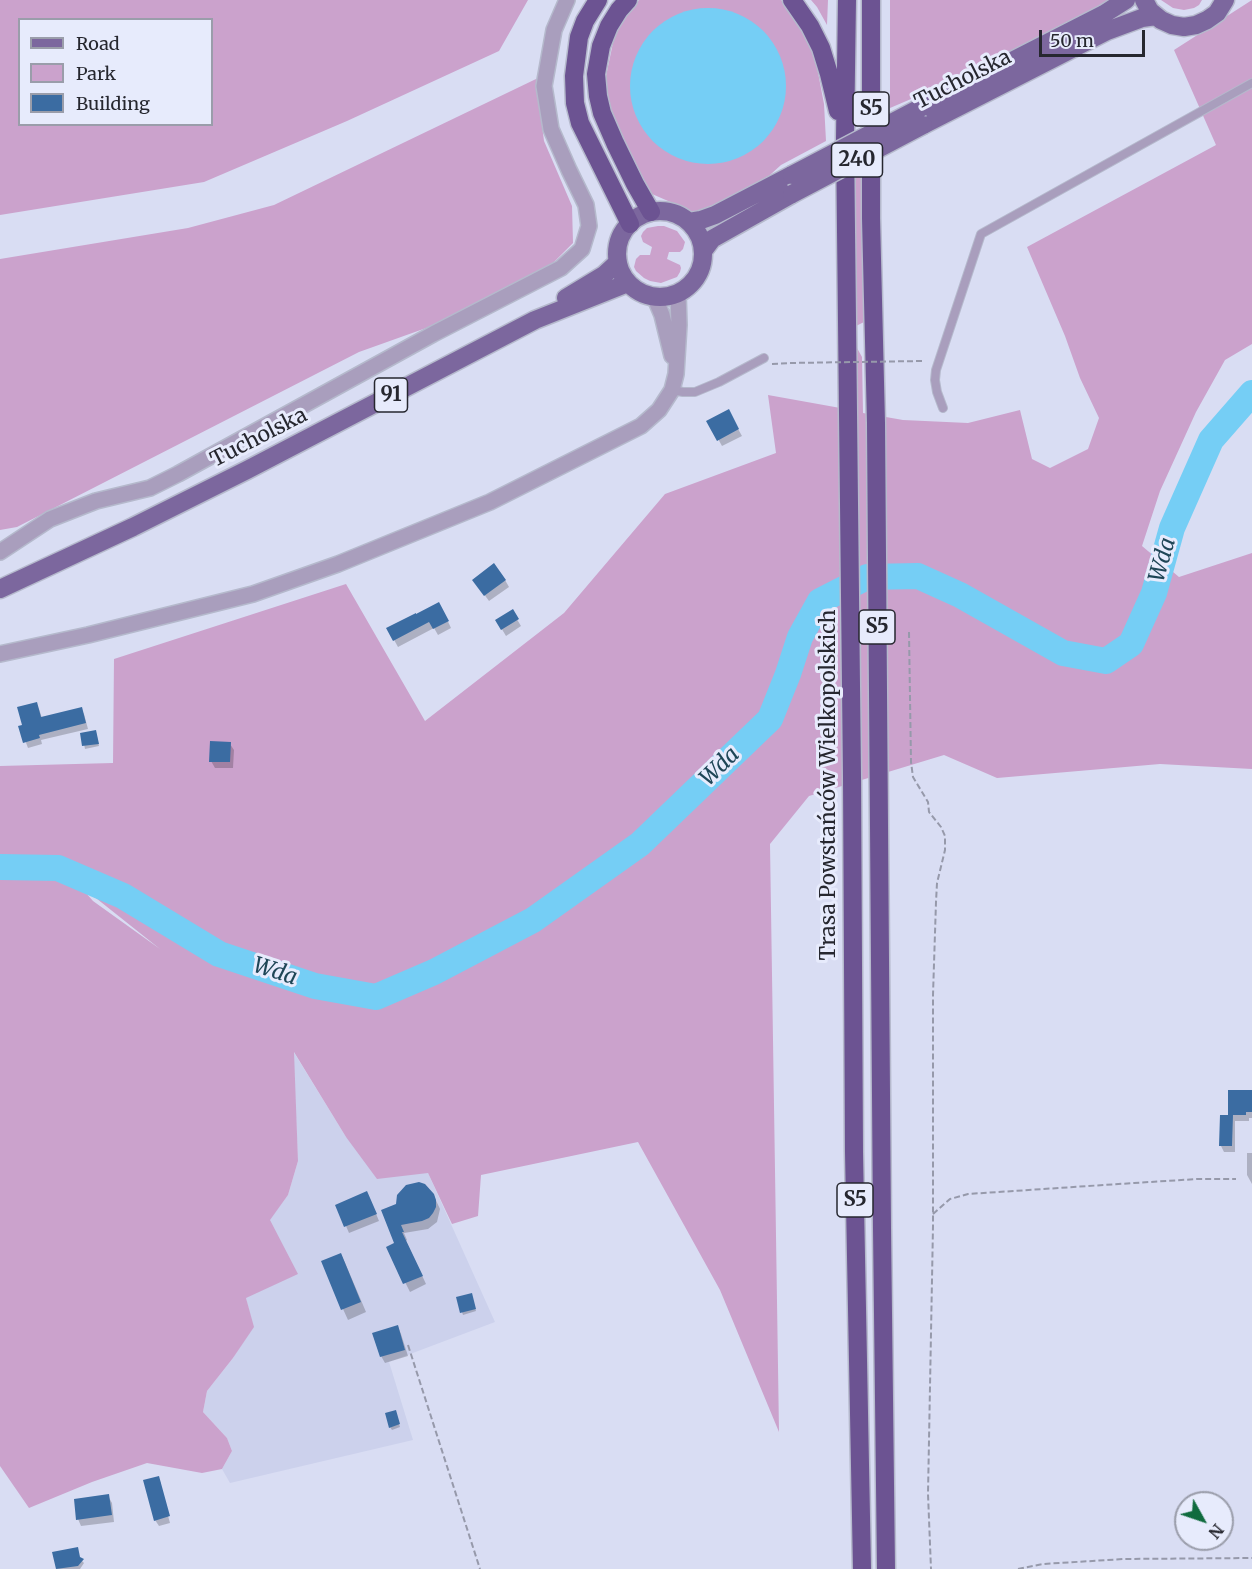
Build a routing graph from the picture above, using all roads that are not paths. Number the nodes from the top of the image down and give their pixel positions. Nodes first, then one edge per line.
1 (567, 0) edge
2 (598, 0) edge
3 (628, 0) edge
4 (792, 0) edge
5 (847, 0) edge
6 (871, 0) edge
7 (1126, 0) edge
8 (1144, 0) edge
9 (1225, 0) edge
10 (1156, 16) junction
11 (1252, 83) edge
12 (923, 116) junction
13 (845, 139) junction
14 (651, 212) junction
15 (688, 222) junction
16 (630, 224) junction
17 (703, 251) junction
18 (618, 262) junction
19 (628, 283) junction
20 (678, 293) junction
21 (654, 296) junction
22 (535, 320) junction
23 (764, 358) road end
24 (676, 374) junction
25 (672, 390) junction
26 (943, 408) dead end
27 (0, 552) edge
28 (0, 589) edge
29 (0, 654) edge
30 (862, 1569) edge
31 (886, 1569) edge

1 - 27 street
2 - 16 highway
3 - 14 highway
4 - 13 highway
5 - 13 highway, Trasa Powstańców Wielkopolskich / S5
6 - 31 highway, S5
7 - 12 main road, Tucholska
8 - 10 main road
9 - 10 main road
10 - 12 main road, Tucholska / 240
11 - 26 lane
12 - 15 main road, Tucholska, bridge
12 - 17 main road, Tucholska / 240, bridge
13 - 30 highway, Trasa Powstańców Wielkopolskich / S5
14 - 15 main road
14 - 16 main road
15 - 17 main road
16 - 18 main road
17 - 20 main road
18 - 19 main road
18 - 22 main road, Tucholska / 91
19 - 21 main road
19 - 22 main road, Tucholska / 91
20 - 21 main road
20 - 24 street
21 - 24 street
22 - 28 main road, Tucholska / 91
23 - 25 lane
24 - 25 street
25 - 29 street

